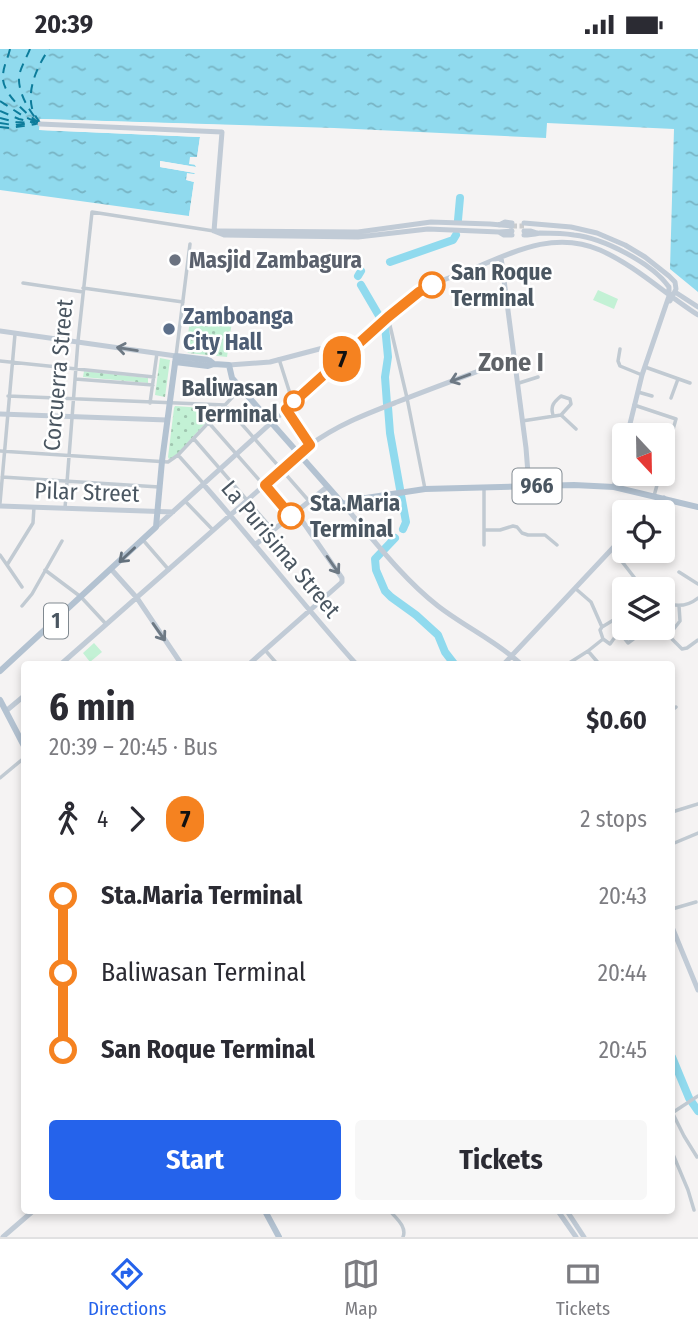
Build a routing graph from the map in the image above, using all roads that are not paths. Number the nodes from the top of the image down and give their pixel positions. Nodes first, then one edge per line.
1 (40, 124) dead end
2 (499, 225) junction
3 (214, 231) junction
4 (499, 232) junction
5 (190, 244) dead end
6 (501, 257) junction
7 (23, 283) dead end
8 (83, 290) junction
9 (671, 294) junction
10 (183, 302) junction
11 (698, 307) edge
12 (698, 316) edge
13 (385, 320) junction
14 (0, 331) edge
15 (15, 334) junction
16 (78, 341) junction
17 (352, 349) junction
18 (620, 349) dead end
19 (157, 353) junction
20 (513, 358) junction
21 (175, 359) junction
22 (279, 359) junction
23 (0, 362) edge
24 (12, 363) junction
25 (229, 365) junction
26 (645, 367) junction
27 (76, 368) junction
28 (642, 375) junction
29 (154, 377) junction
30 (538, 377) dead end
31 (75, 379) junction
32 (678, 379) junction
33 (690, 383) dead end
34 (517, 384) junction
35 (153, 385) junction
36 (241, 388) junction
37 (638, 392) junction
38 (8, 396) junction
39 (652, 396) dead end
40 (407, 398) junction
41 (671, 398) dead end
42 (73, 399) junction
43 (150, 403) junction
44 (293, 403) junction
45 (170, 404) junction
46 (225, 405) junction
47 (634, 405) junction
48 (286, 409) junction
49 (0, 414) edge
50 (7, 414) junction
51 (553, 415) junction
52 (561, 415) junction
53 (72, 417) junction
54 (167, 420) junction
55 (522, 421) junction
56 (209, 422) junction
57 (272, 423) junction
58 (630, 423) edge
59 (675, 423) edge
60 (576, 429) dead end
61 (255, 438) junction
62 (194, 439) junction
63 (310, 445) junction
64 (2, 451) edge
65 (237, 454) junction
66 (299, 454) junction
67 (69, 455) junction
68 (178, 455) junction
69 (162, 461) junction
70 (220, 470) junction
71 (283, 470) junction
72 (1, 477) edge
73 (67, 481) junction
74 (204, 485) junction
75 (265, 485) junction
76 (529, 486) junction
77 (159, 487) junction
78 (327, 487) junction
79 (612, 487) edge
80 (614, 487) edge
81 (656, 487) edge
82 (484, 488) junction
83 (425, 489) junction
84 (654, 496) junction
85 (664, 498) joint
86 (247, 501) junction
87 (309, 501) junction
88 (186, 502) junction
89 (343, 504) junction
90 (0, 505) edge
91 (34, 507) junction
92 (698, 507) edge
93 (65, 508) junction
94 (157, 512) junction
95 (173, 512) junction
96 (294, 514) junction
97 (231, 515) junction
98 (156, 527) junction
99 (213, 530) junction
100 (273, 530) junction
101 (484, 530) junction
102 (143, 540) junction
103 (62, 541) dead end
104 (256, 544) junction
105 (484, 545) dead end
106 (557, 545) dead end
107 (612, 548) edge
108 (0, 555) edge
109 (623, 563) edge
110 (7, 565) junction
111 (111, 569) junction
112 (45, 570) junction
113 (169, 570) junction
114 (680, 572) dead end
115 (634, 577) edge
116 (698, 584) edge
117 (22, 587) dead end
118 (575, 587) junction
119 (81, 597) junction
120 (698, 598) edge
121 (136, 599) junction
122 (22, 606) dead end
123 (675, 606) edge
124 (679, 606) junction
125 (309, 611) junction
126 (612, 621) edge
127 (106, 624) junction
128 (602, 627) junction
129 (675, 627) edge
130 (603, 639) junction
131 (698, 639) edge
132 (613, 640) edge
133 (674, 640) edge
134 (265, 650) junction
135 (589, 651) junction
136 (512, 656) junction
137 (64, 661) edge
138 (179, 661) edge
139 (253, 661) edge
140 (275, 661) edge
141 (353, 661) edge
142 (507, 661) edge
143 (518, 661) edge
144 (573, 661) edge
145 (597, 661) edge
146 (0, 671) edge
147 (21, 698) edge
148 (0, 700) edge
149 (6, 711) junction
150 (21, 740) edge
151 (21, 760) edge
152 (0, 778) edge
153 (698, 804) edge
154 (675, 811) edge
155 (698, 834) edge
156 (675, 843) edge
157 (696, 902) dead end
158 (675, 908) edge
159 (675, 934) edge
160 (695, 977) edge
161 (698, 990) edge
162 (698, 1096) edge
163 (675, 1110) edge
164 (675, 1118) edge
165 (697, 1157) edge
166 (675, 1159) edge
167 (694, 1210) dead end
168 (30, 1214) edge
169 (267, 1214) edge
170 (392, 1214) edge
171 (560, 1214) edge
172 (569, 1214) edge
173 (8, 1236) edge
174 (279, 1237) edge
175 (403, 1237) edge
176 (576, 1237) edge
177 (584, 1237) edge

1 - 3 main road
2 - 3 main road
2 - 4 main road
2 - 4 main road
3 - 4 main road
3 - 8 street, Corcuerra Street
5 - 10 street
6 - 9 main road
6 - 13 main road
6 - 20 main road
7 - 8 street
8 - 10 street
8 - 16 street, Corcuerra Street
9 - 9 main road
9 - 11 main road
9 - 12 main road
9 - 26 main road
10 - 21 street
13 - 17 main road
13 - 40 street
14 - 15 main road
15 - 16 main road
15 - 24 street
19 -> 16 main road
16 - 27 street, Corcuerra Street
17 - 22 main road
17 - 44 main road
18 - 28 street
19 - 21 main road
19 - 29 street
20 - 34 main road
20 -> 40 main road
21 - 25 main road
21 - 45 main road
22 - 25 main road
22 - 44 street
23 - 24 street
24 - 27 street
24 - 38 street
25 - 36 main road
26 - 28 main road
26 - 32 street
27 - 29 street
27 - 31 street, Corcuerra Street
28 - 37 main road
29 - 35 street
30 - 34 street
31 - 35 street
31 - 42 street, Corcuerra Street
32 - 33 street
32 - 41 street
34 - 55 main road
35 - 43 street
36 - 46 street
36 - 57 main road
37 - 39 street
37 - 47 main road
38 - 42 street
38 - 50 street
40 - 63 main road
40 - 83 street
42 - 43 street
42 - 53 street, Corcuerra Street
43 - 45 street
44 - 48 main road
45 - 46 street
45 - 54 main road
46 - 56 street
46 - 61 street
47 - 58 main road
47 - 59 street
48 - 57 main road
48 - 63 street
49 - 50 main road
50 - 53 main road
50 - 64 street
51 - 52 street
51 - 52 street
51 - 55 street
52 - 60 street
53 - 54 main road
53 - 67 street, Corcuerra Street
54 - 69 main road
55 - 76 main road
56 - 62 street
56 - 65 street
57 - 61 main road
57 - 66 main road
61 - 65 main road
61 - 71 street
62 - 68 street
62 - 70 street
63 - 66 main road
64 - 67 street
64 - 72 street
65 - 70 main road
65 - 75 street
66 - 71 main road
66 - 78 main road
67 - 69 street
67 - 73 street, Corcuerra Street
68 - 69 street
68 - 74 street, La Purisima Street
69 - 77 main road
70 - 74 main road
70 - 86 street
71 - 75 main road
71 - 87 street
72 - 73 street
72 - 90 street
73 - 77 street
73 - 93 street, Corcuerra Street
74 - 88 main road
74 - 97 main road, La Purisima Street
75 - 86 main road
75 - 96 street
76 - 79 main road, 966
76 - 82 main road, 966
77 - 94 main road
78 - 87 main road
78 - 89 main road
80 - 84 main road, 966
81 - 84 street
82 - 83 main road, 966
82 - 101 street
83 - 89 main road, 966
84 - 85 main road, 966
85 - 92 main road, 966
86 - 97 main road
86 - 100 street
87 - 96 main road
88 - 95 main road
88 - 99 street
89 - 136 main road
90 - 91 main road, Pilar Street
91 - 93 main road, Pilar Street
91 - 110 street
93 - 94 main road, Pilar Street
94 - 95 main road, Pilar Street
94 - 98 main road
95 - 98 main road
96 - 100 main road
96 -> 125 main road
97 - 99 main road
97 - 104 main road, La Purisima Street
98 - 102 main road, 1
99 - 113 main road
100 - 104 main road
101 - 105 street
101 - 106 street
102 -> 111 main road, 1
102 - 113 street
103 - 112 street
104 - 125 main road, La Purisima Street
107 - 118 main road
108 - 110 street
109 - 115 street
110 - 117 street
111 - 119 main road, 1
111 - 121 main road
112 - 119 street
112 - 122 street
113 - 121 main road
114 - 116 street
118 - 128 street
118 - 136 main road
119 - 127 street
119 - 146 main road, 1
120 - 124 street
121 - 127 main road
121 -> 138 main road
123 - 124 street
124 - 129 street
125 - 134 main road
125 - 141 main road, La Purisima Street
126 - 128 street
127 - 137 main road
128 - 130 street
130 - 132 street
130 - 135 street
131 - 133 street
134 - 139 main road
134 - 140 street
135 - 144 street
135 - 145 street
136 - 142 main road
136 - 143 main road
147 - 149 main road
148 - 149 main road
149 - 150 main road
151 - 152 street
153 - 154 street
155 - 156 street
157 - 158 street
159 - 160 main road
160 - 161 main road
162 - 163 street
164 - 165 street
166 - 167 street
168 - 173 main road
169 - 174 main road
170 - 175 street
171 - 176 main road
172 - 177 main road

